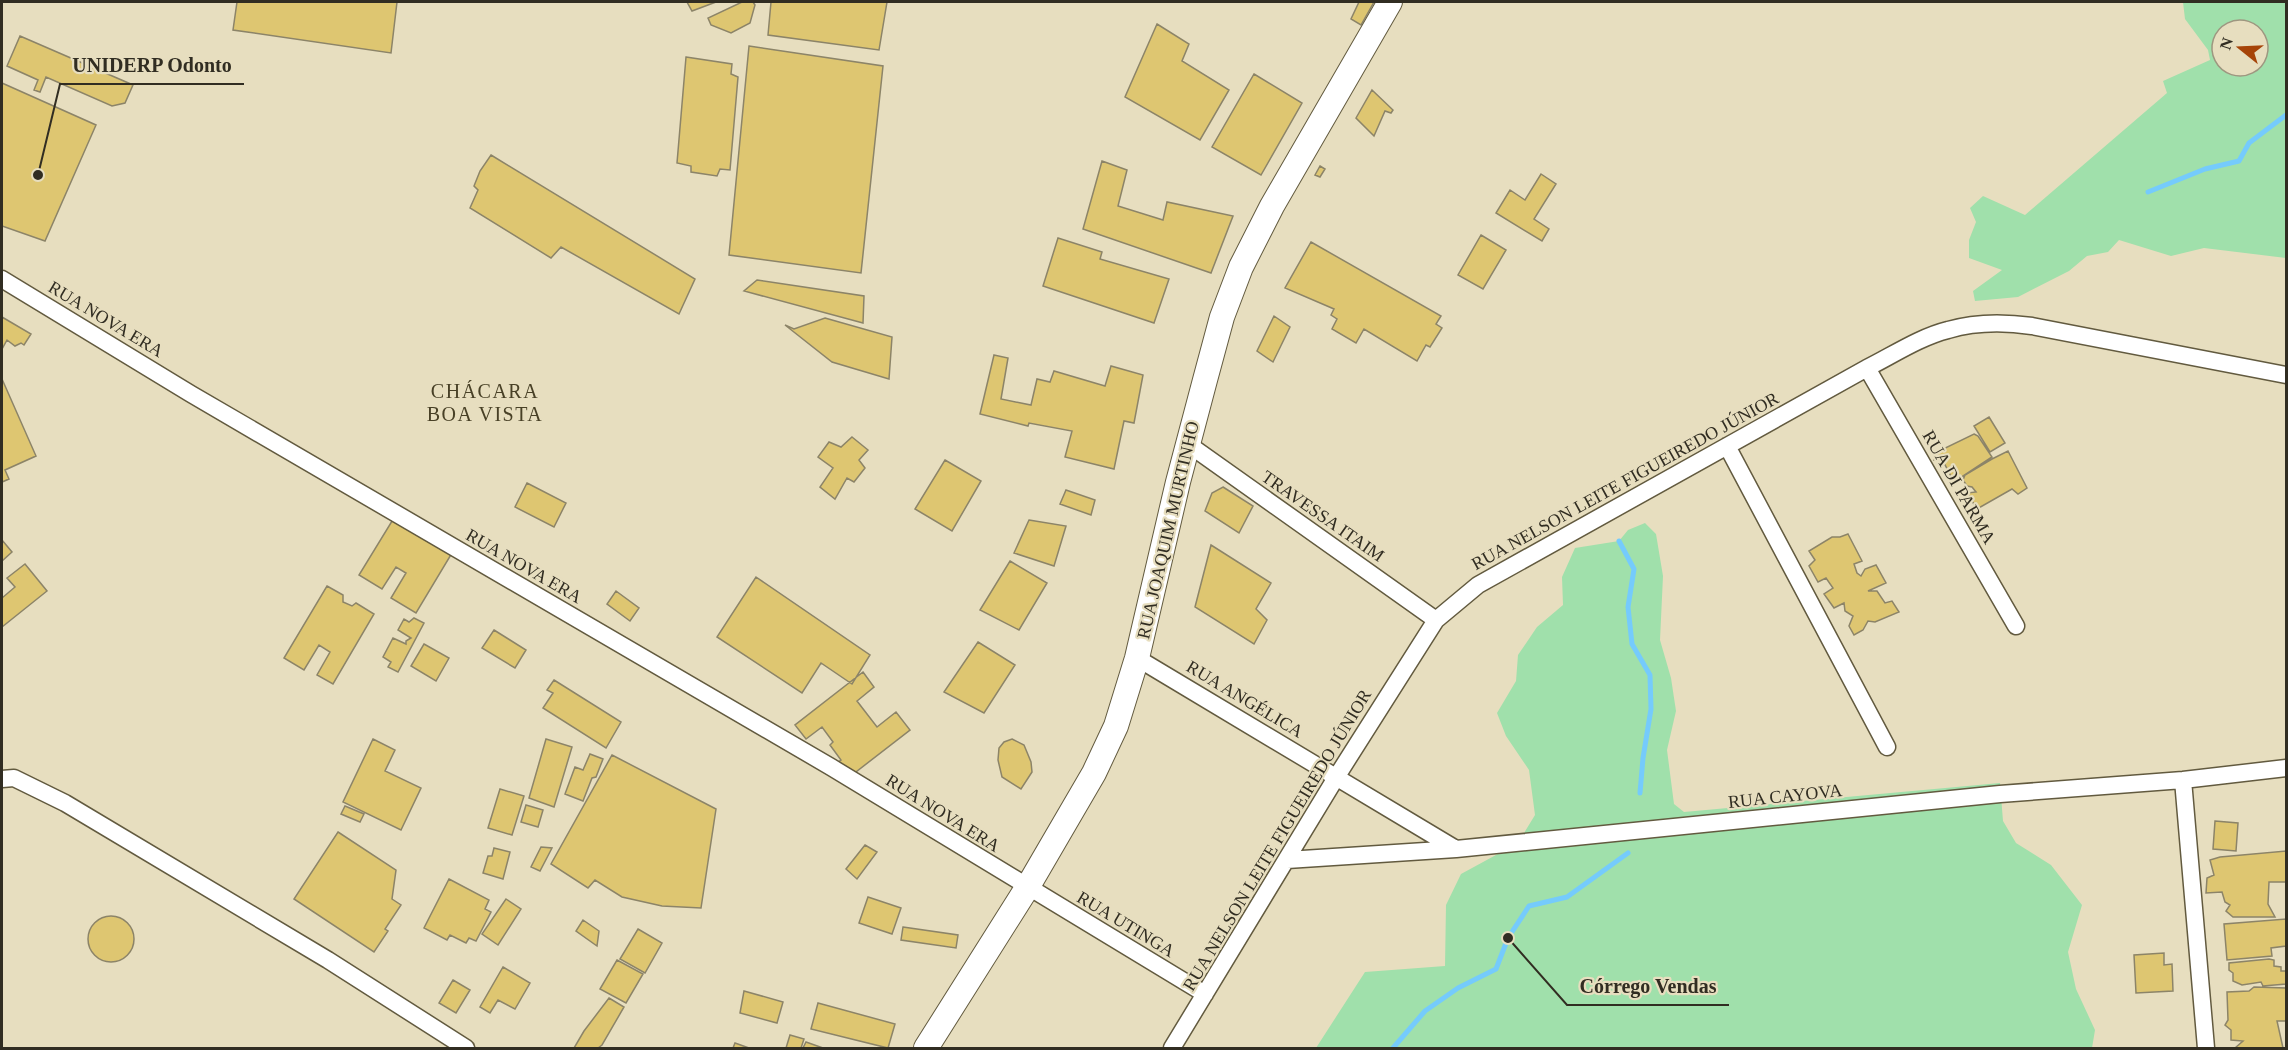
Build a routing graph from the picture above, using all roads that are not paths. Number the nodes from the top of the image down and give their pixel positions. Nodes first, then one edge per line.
1 (1390, 2) edge
2 (2, 279) edge
3 (1868, 368) junction
4 (2286, 375) edge
5 (1188, 444) junction
6 (1727, 446) junction
7 (1436, 621) junction
8 (2016, 626) dead end
9 (1137, 658) junction
10 (1887, 747) dead end
11 (2286, 768) edge
12 (1337, 776) junction
13 (2, 779) edge
14 (2183, 780) junction
15 (1456, 849) junction
16 (1287, 860) junction
17 (1027, 888) junction
18 (1205, 994) junction
19 (465, 1048) edge
20 (927, 1048) edge
21 (1172, 1048) edge
22 (2206, 1048) edge

1 - 5 main road, RUA JOAQUIM MURTINHO
2 - 17 street, RUA NOVA ERA
3 - 4 street, RUA NELSON LEITE FIGUEIREDO JÚNIOR
3 - 6 street, RUA NELSON LEITE FIGUEIREDO JÚNIOR
3 - 8 street, RUA DI PARMA
5 - 7 street, TRAVESSA ITAIM
5 - 9 main road, RUA JOAQUIM MURTINHO
6 - 7 street, RUA NELSON LEITE FIGUEIREDO JÚNIOR
6 - 10 street
7 - 12 street, RUA NELSON LEITE FIGUEIREDO JÚNIOR
9 - 12 street, RUA ANGÉLICA
9 - 17 main road, RUA JOAQUIM MURTINHO
11 - 14 street, RUA CAYOVA
12 - 15 street, RUA ANGÉLICA
12 - 16 street, RUA NELSON LEITE FIGUEIREDO JÚNIOR
13 - 19 street
14 - 15 street, RUA CAYOVA
14 - 22 street
15 - 16 street, RUA CAYOVA
16 - 18 street, RUA NELSON LEITE FIGUEIREDO JÚNIOR
17 - 18 street, RUA UTINGA
17 - 20 main road, RUA JOAQUIM MURTINHO
18 - 21 street, RUA NELSON LEITE FIGUEIREDO JÚNIOR

